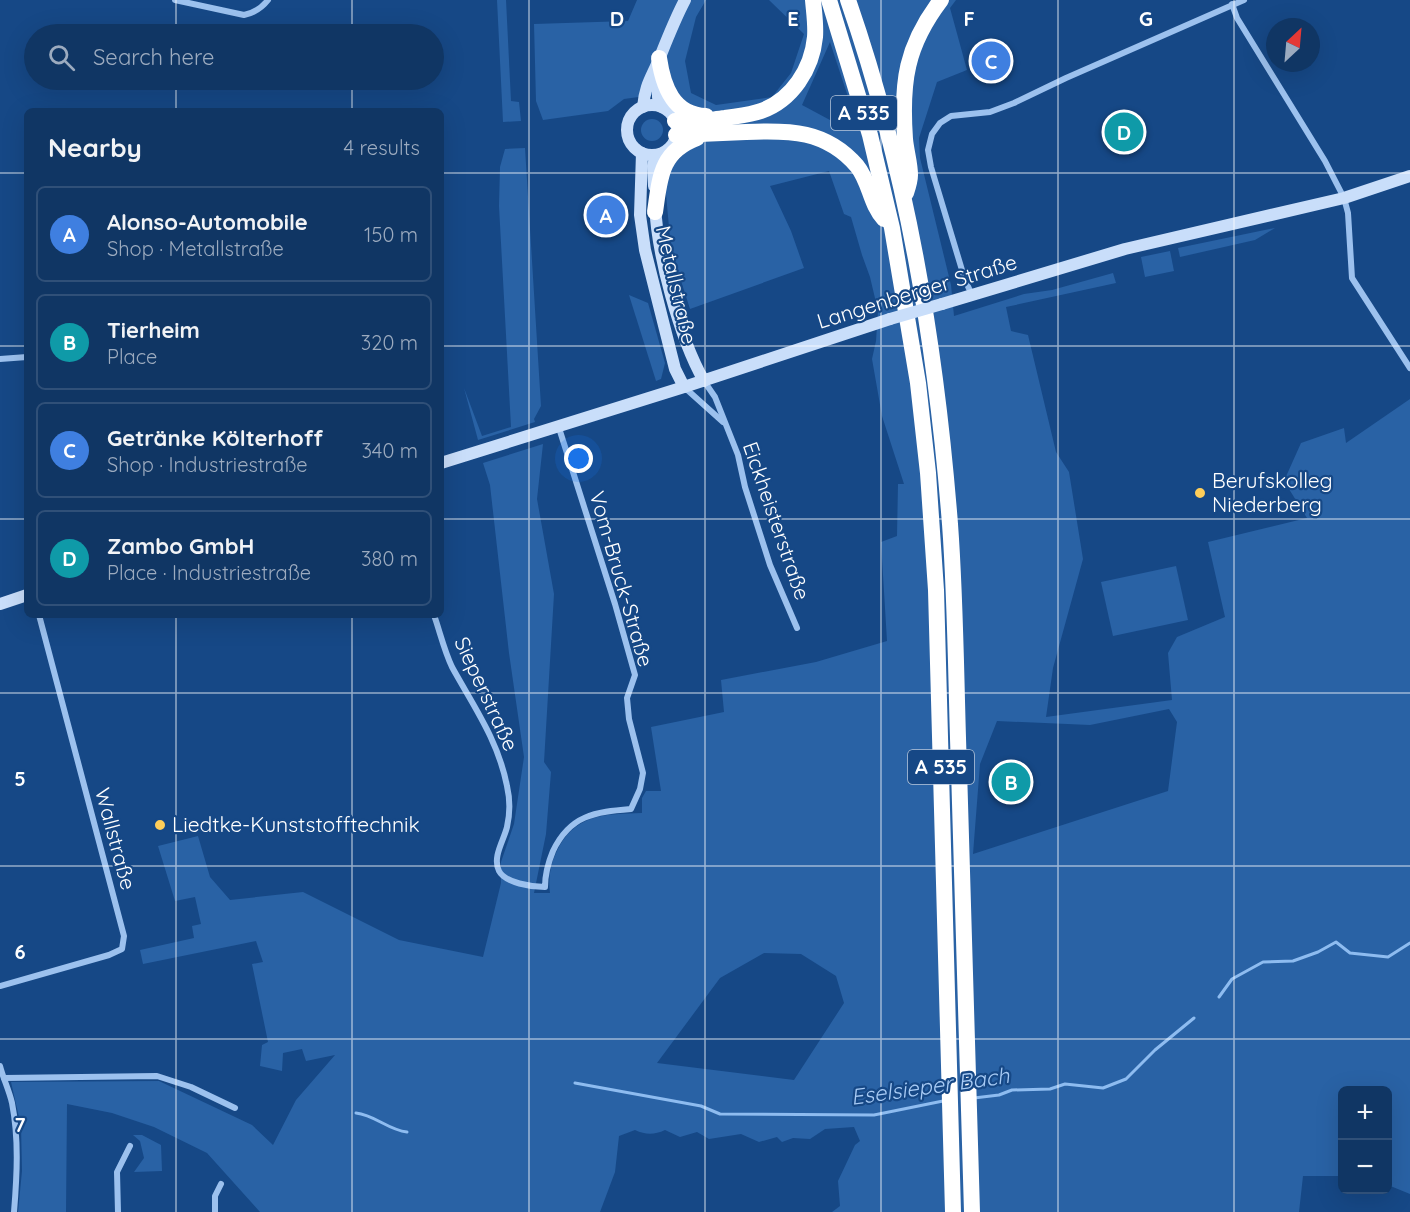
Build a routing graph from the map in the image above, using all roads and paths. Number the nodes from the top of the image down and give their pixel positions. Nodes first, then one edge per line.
1 (175, 0) edge
2 (685, 0) edge
3 (813, 0) edge
4 (829, 0) edge
5 (848, 0) edge
6 (941, 0) edge
7 (1244, 0) edge
8 (267, 1) edge
9 (1232, 4) junction
10 (660, 58) junction
11 (643, 107) junction
12 (662, 107) junction
13 (730, 117) junction
14 (676, 128) junction
15 (711, 133) junction
16 (642, 153) junction
17 (656, 154) junction
18 (1410, 176) edge
19 (1344, 198) junction
20 (905, 200) junction
21 (656, 212) junction
22 (892, 228) junction
23 (972, 296) junction
24 (24, 357) edge
25 (0, 359) edge
26 (1410, 368) edge
27 (704, 381) junction
28 (684, 387) junction
29 (726, 424) junction
30 (559, 428) junction
31 (444, 462) edge
32 (24, 596) edge
33 (0, 604) edge
34 (40, 618) edge
35 (435, 618) edge
36 (796, 628) dead end
37 (545, 887) joint
38 (0, 986) edge
39 (0, 1066) edge
40 (4, 1078) junction
41 (235, 1108) dead end
42 (130, 1146) dead end
43 (221, 1184) dead end
44 (14, 1212) edge
45 (118, 1212) edge
46 (215, 1212) edge
47 (953, 1212) edge
48 (972, 1212) edge

1 - 8 street
2 - 10 main road
3 - 13 highway
4 - 22 highway, A 535
5 - 20 highway, A 535
6 - 20 highway
7 - 9 street
9 - 19 street
9 - 23 street
10 - 11 main road
10 - 12 main road
10 - 13 highway
11 - 12 main road
11 - 16 main road
12 - 14 main road
13 - 14 highway
14 - 15 highway
14 - 17 main road
15 - 21 highway
15 - 22 highway
16 - 17 main road
16 - 28 main road, Metallstraße
17 - 21 main road, Metallstraße
18 - 19 main road, Langenberger Straße
19 - 23 main road, Langenberger Straße
19 - 26 street
20 - 48 highway, A 535
21 - 27 main road, Metallstraße
22 - 47 highway, A 535
23 - 27 main road, Langenberger Straße, bridge
24 - 25 street
27 - 28 main road, Langenberger Straße
27 - 29 street, Eickheisterstraße
28 - 29 street, Eickheisterstraße
28 - 30 main road, Langenberger Straße
29 - 36 street, Eickheisterstraße
30 - 31 main road, Langenberger Straße
30 - 37 street, Vom-Bruck-Straße
32 - 33 main road
34 - 38 street, Wallstraße
35 - 37 street, Sieperstraße
39 - 40 street
40 - 41 street
40 - 44 street
42 - 45 street
43 - 46 street

